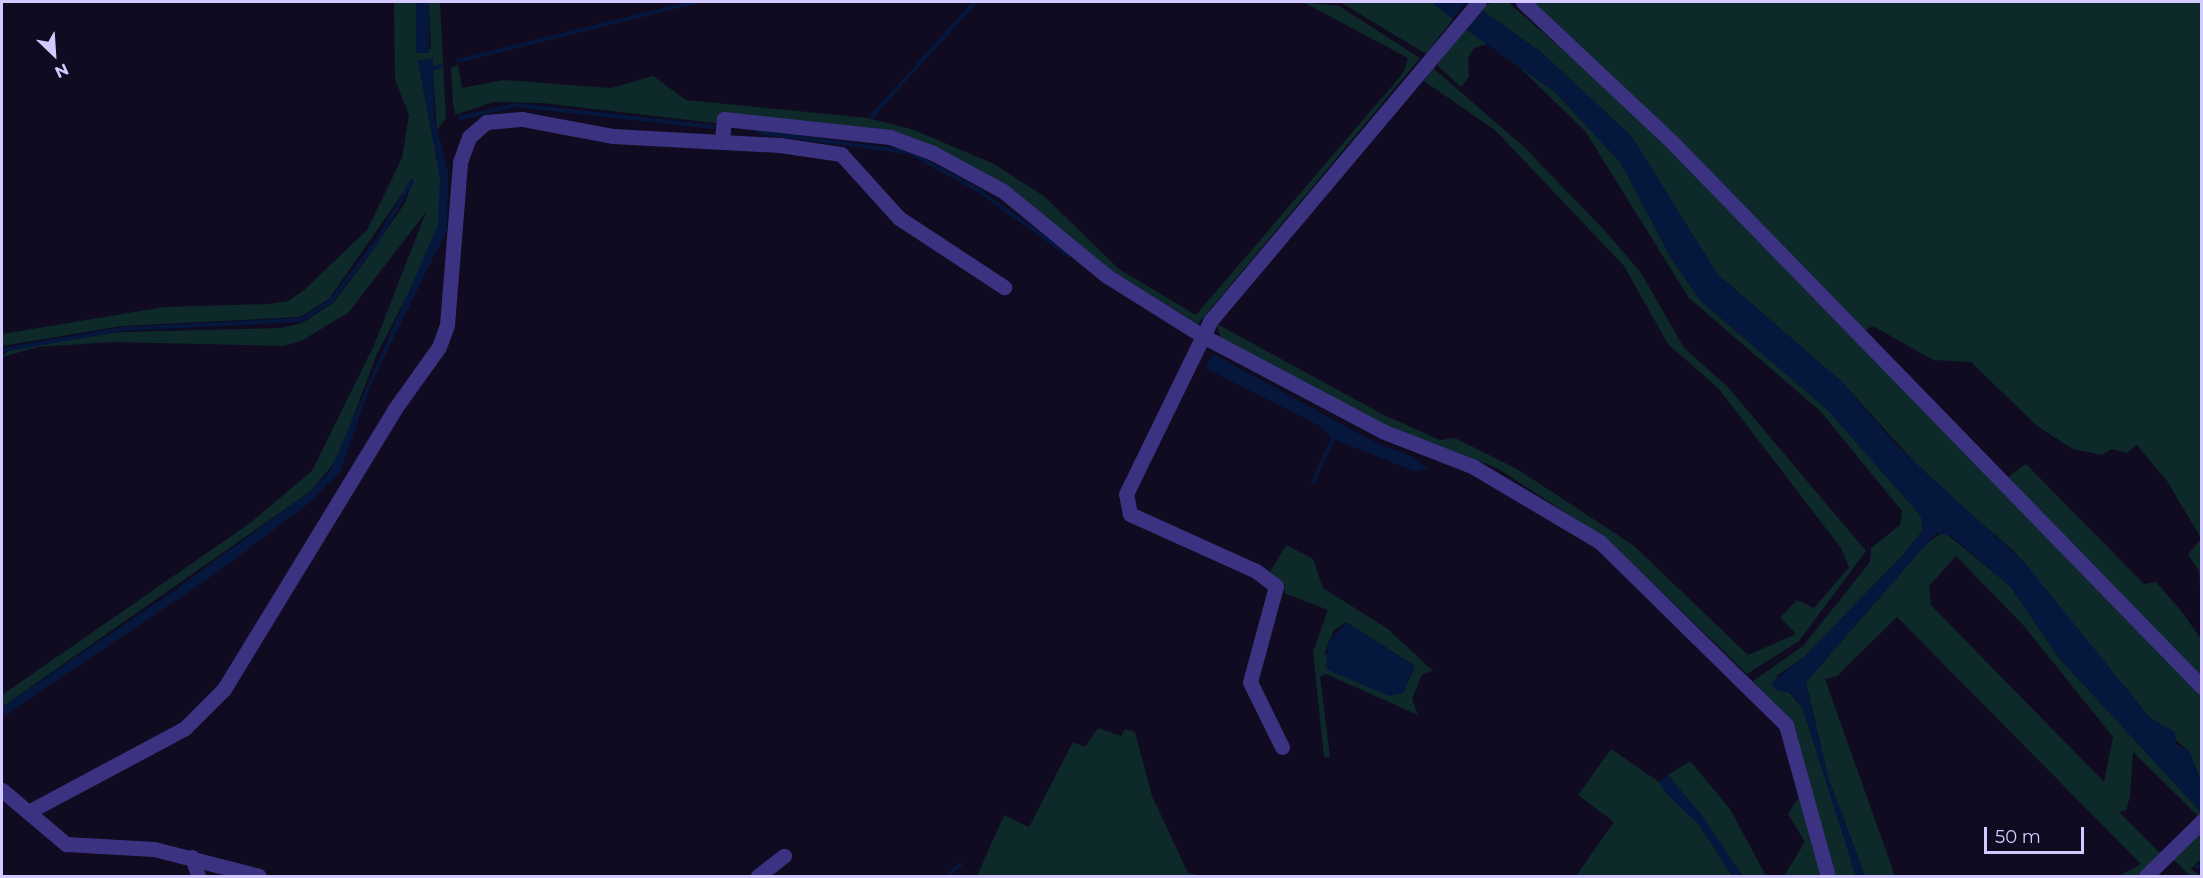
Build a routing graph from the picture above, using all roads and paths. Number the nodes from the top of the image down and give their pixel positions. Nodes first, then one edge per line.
1 (1479, 2) edge
2 (1523, 2) edge
3 (722, 140) junction
4 (1004, 287) dead end
5 (1201, 335) junction
6 (2202, 687) edge
7 (1282, 747) dead end
8 (2, 790) edge
9 (28, 812) junction
10 (2202, 820) edge
11 (192, 856) junction
12 (784, 856) dead end
13 (198, 876) edge
14 (259, 876) edge
15 (758, 876) edge
16 (1828, 876) edge
17 (2146, 876) edge

1 - 5 street
2 - 6 street
3 - 4 street
3 - 5 street
3 - 9 street
5 - 7 street
5 - 16 street
8 - 9 street
9 - 11 street
10 - 17 street
11 - 13 street
11 - 14 street
12 - 15 street

